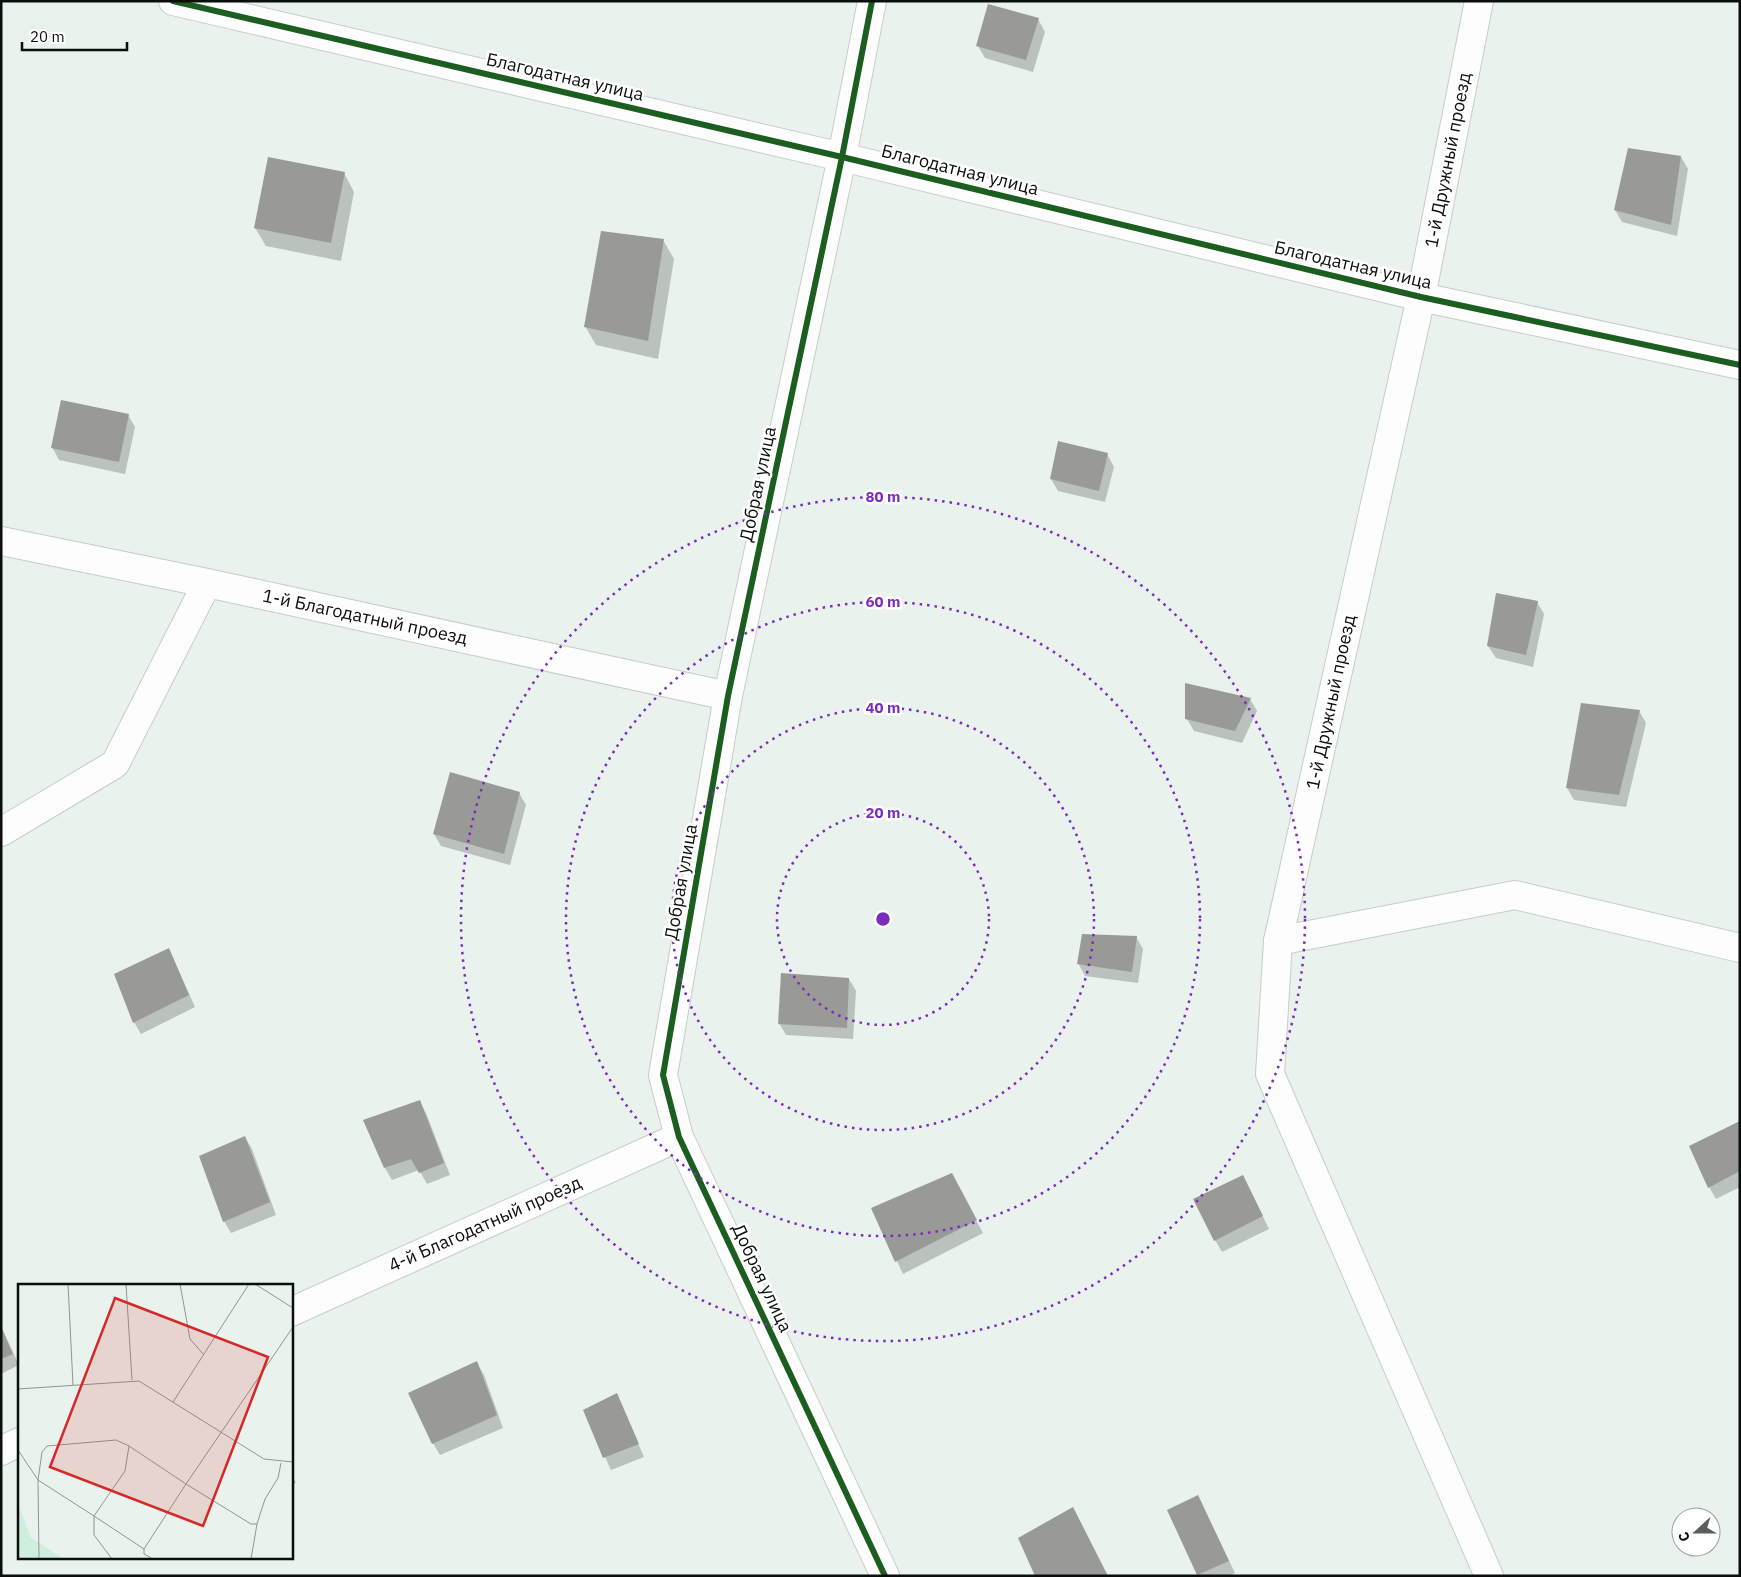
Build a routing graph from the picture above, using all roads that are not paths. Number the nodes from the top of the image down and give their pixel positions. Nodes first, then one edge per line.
1 (174, 1) edge
2 (872, 1) edge
3 (1479, 1) edge
4 (842, 157) junction
5 (1421, 297) junction
6 (1740, 365) edge
7 (1, 541) edge
8 (207, 583) junction
9 (728, 696) junction
10 (1, 832) edge
11 (1278, 941) junction
12 (1740, 948) edge
13 (679, 1137) junction
14 (292, 1312) edge
15 (18, 1442) edge
16 (1, 1451) edge
17 (885, 1576) edge
18 (1489, 1576) edge

1 - 4 street, Благодатная улица
2 - 4 street, Добрая улица
3 - 5 street, 1-й Дружный проезд
4 - 5 street, Благодатная улица
4 - 9 street, Добрая улица
5 - 6 street, Благодатная улица
5 - 11 street, 1-й Дружный проезд
7 - 8 street, 1-й Благодатный проезд
8 - 9 street, 1-й Благодатный проезд
8 - 10 street
9 - 13 street, Добрая улица
11 - 12 street
11 - 18 street, 1-й Дружный проезд
13 - 14 street, 4-й Благодатный проезд
13 - 17 street, Добрая улица
15 - 16 street

